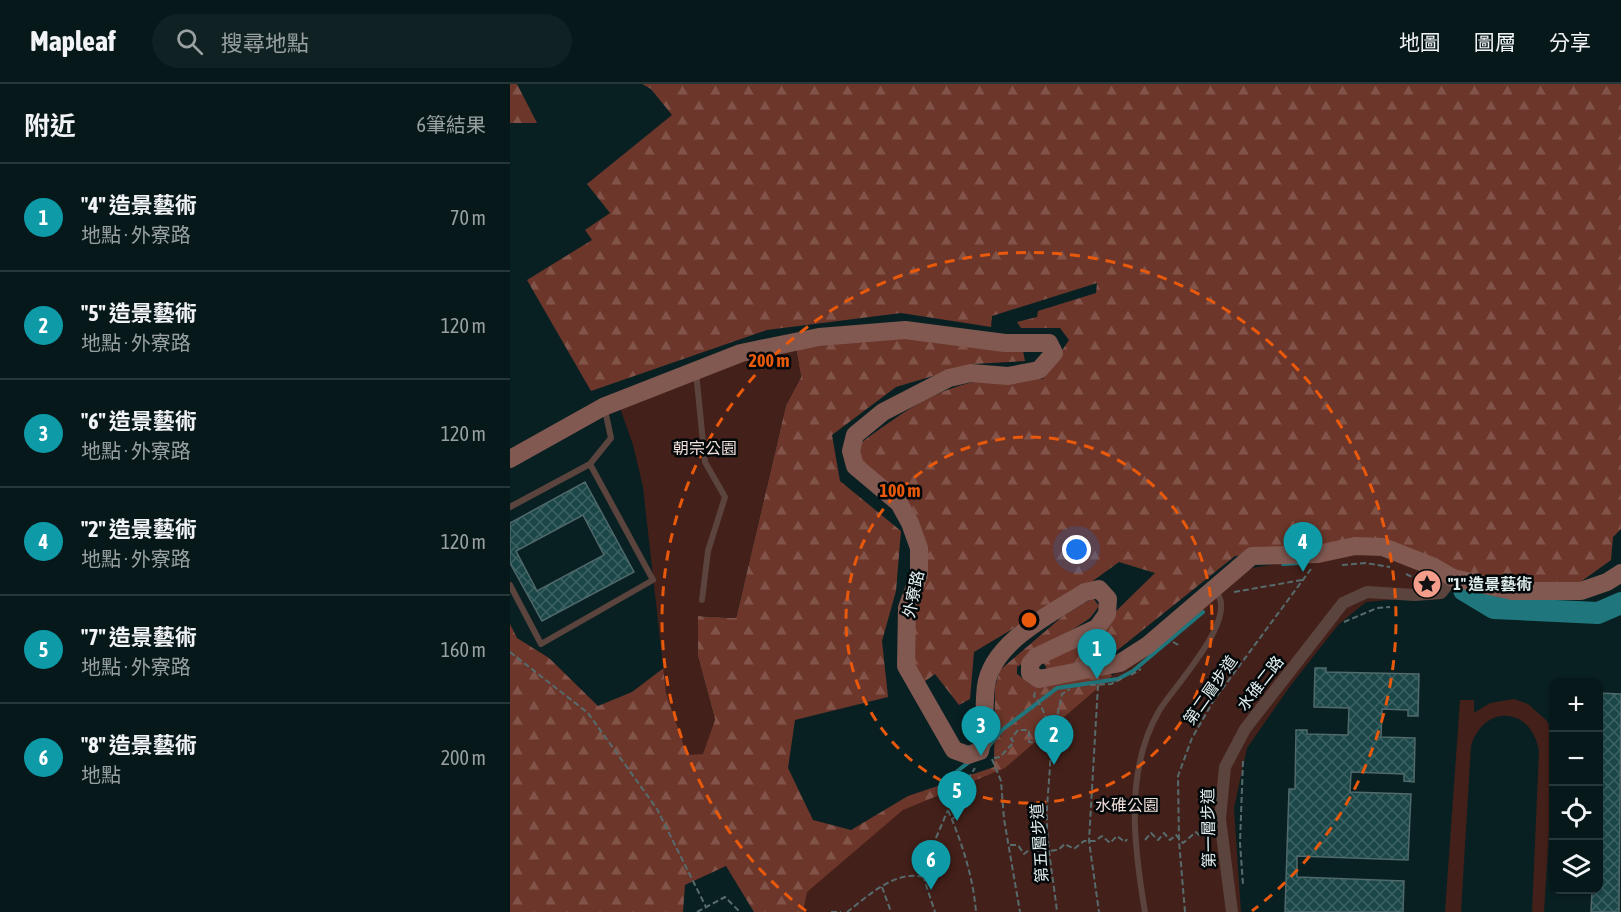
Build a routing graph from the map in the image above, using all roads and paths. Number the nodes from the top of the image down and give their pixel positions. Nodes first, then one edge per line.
1 (695, 369) junction
2 (603, 407) junction
3 (510, 459) edge
4 (590, 464) junction
5 (510, 507) edge
6 (1340, 565) dead end
7 (1396, 568) dead end
8 (1321, 569) dead end
9 (1403, 572) dead end
10 (1621, 573) edge
11 (1454, 578) junction
12 (1302, 580) junction
13 (510, 585) edge
14 (1437, 591) junction
15 (1217, 592) junction
16 (702, 600) dead end
17 (1345, 621) dead end
18 (1338, 629) dead end
19 (510, 652) edge
20 (1083, 686) dead end
21 (1077, 687) dead end
22 (1034, 696) dead end
23 (1048, 744) junction
24 (985, 756) junction
25 (1243, 760) dead end
26 (952, 819) junction
27 (1215, 834) dead end
28 (1135, 836) junction
29 (1089, 841) junction
30 (1179, 841) junction
31 (1010, 846) junction
32 (1050, 850) junction
33 (920, 867) dead end
34 (924, 879) junction
35 (1243, 885) dead end
36 (882, 886) junction
37 (706, 907) junction
38 (697, 912) edge
39 (740, 912) edge
40 (831, 912) edge
41 (841, 912) edge
42 (847, 912) edge
43 (891, 912) edge
44 (934, 912) edge
45 (976, 912) edge
46 (1020, 912) edge
47 (1057, 912) edge
48 (1099, 912) edge
49 (1145, 912) edge
50 (1185, 912) edge
51 (1232, 912) edge

1 - 2 street, 外寮路
1 - 16 lane
1 - 24 street, 外寮路
2 - 3 street, 外寮路
2 - 4 lane
4 - 5 lane
4 - 13 lane
6 - 7 path
8 - 12 path, 第二層步道
9 - 14 path
10 - 11 street
11 - 14 street
11 - 15 street
12 - 15 path
12 - 30 path, 第二層步道
14 - 51 street, 水碓二路
15 - 24 street
15 - 28 lane
17 - 18 path
19 - 37 path
20 - 29 path
21 - 23 path
22 - 23 path, 第五層步道
23 - 24 path
23 - 32 path, 第五層步道
24 - 26 path
24 - 31 path
25 - 35 path
26 - 34 path
26 - 45 path
27 - 30 path
28 - 29 path
28 - 30 path
28 - 49 lane
29 - 32 path
29 - 48 path
30 - 50 path, 第二層步道
31 - 32 path
31 - 46 path
32 - 47 path, 第五層步道
33 - 34 path
34 - 36 path
34 - 44 path
36 - 42 path
36 - 43 path
37 - 38 path
37 - 39 path
40 - 41 path

